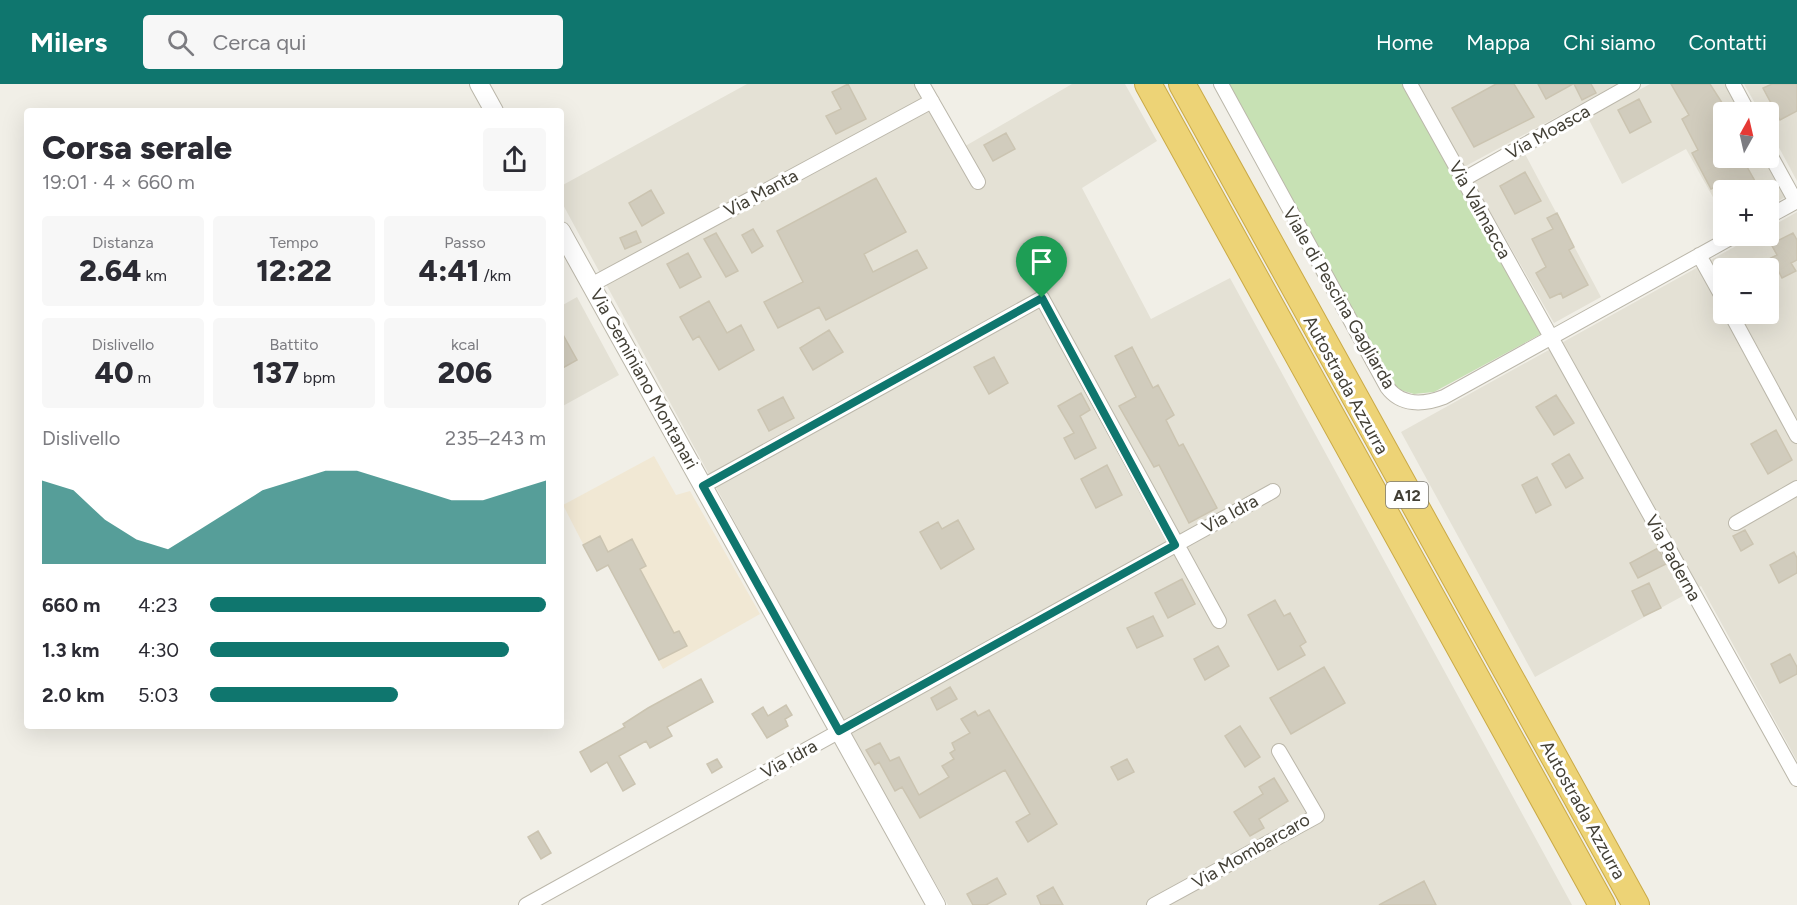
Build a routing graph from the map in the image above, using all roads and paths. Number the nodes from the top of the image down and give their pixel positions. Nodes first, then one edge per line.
1 (479, 84) edge
2 (922, 84) edge
3 (1148, 84) edge
4 (1182, 84) edge
5 (1221, 84) edge
6 (1410, 84) edge
7 (1633, 84) edge
8 (1733, 84) edge
9 (932, 101) junction
10 (1743, 102) edge
11 (492, 108) edge
12 (1778, 168) edge
13 (1464, 179) junction
14 (978, 182) dead end
15 (1796, 201) edge
16 (1779, 211) edge
17 (564, 236) edge
18 (1716, 246) edge
19 (1699, 255) junction
20 (1713, 280) edge
21 (591, 285) junction
22 (1736, 324) edge
23 (1549, 336) junction
24 (1797, 436) edge
25 (703, 486) junction
26 (1797, 488) edge
27 (1273, 490) dead end
28 (1737, 523) dead end
29 (1175, 545) junction
30 (1219, 621) dead end
31 (839, 731) junction
32 (1279, 751) dead end
33 (1797, 779) edge
34 (526, 905) edge
35 (936, 905) edge
36 (1154, 905) edge
37 (1602, 905) edge
38 (1636, 905) edge

1 - 11 street
2 - 9 street
3 - 37 highway, Autostrada Azzurra / A12
4 - 38 highway, Autostrada Azzurra / A12
5 - 23 street, Viale di Pescina Gagliarda
6 - 13 street, Via Valmacca
7 - 13 street, Via Moasca
8 - 10 street
9 - 14 street
9 - 21 street, Via Manta
12 - 15 street
13 - 23 street, Via Valmacca
15 - 16 street
17 - 21 street, Via Geminiano Montanari
18 - 19 street, Viale di Pescina Gagliarda
19 - 20 street
19 - 23 street, Viale di Pescina Gagliarda
21 - 25 street, Via Geminiano Montanari
22 - 24 street
23 - 33 street, Via Paderna
25 - 29 street
25 - 31 street, Via Geminiano Montanari
26 - 28 street
27 - 29 street, Via Idra
29 - 30 street
29 - 31 street, Via Idra
31 - 34 street, Via Idra
31 - 35 street, Via Geminiano Montanari
32 - 36 street, Via Mombarcaro

